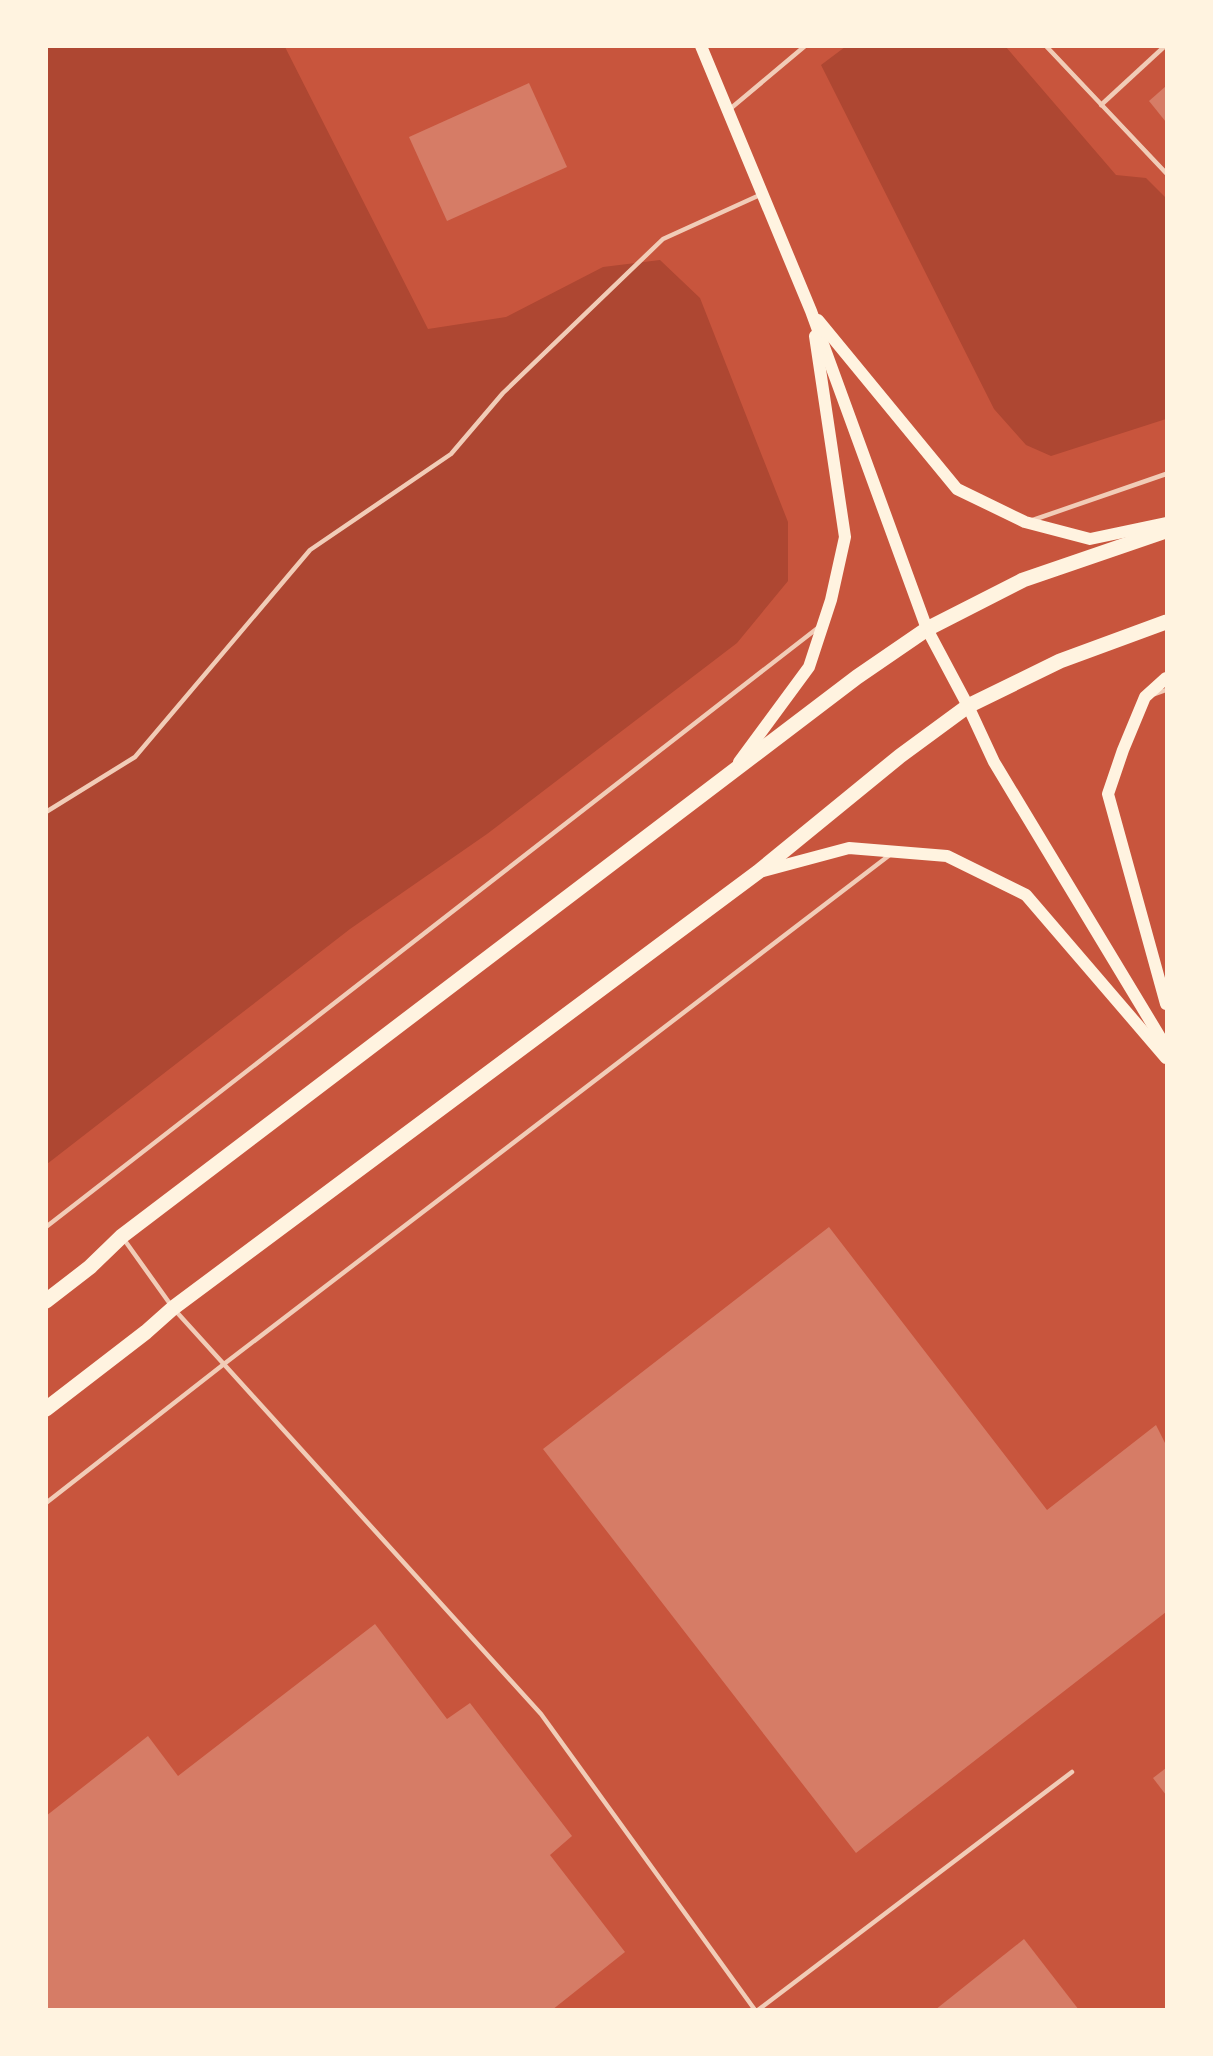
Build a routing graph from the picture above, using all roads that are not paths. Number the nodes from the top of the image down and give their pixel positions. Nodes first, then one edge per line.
1 (701, 46) edge
2 (805, 46) edge
3 (1046, 46) edge
4 (1165, 46) edge
5 (1101, 105) junction
6 (728, 111) junction
7 (1167, 173) edge
8 (762, 194) junction
9 (811, 311) junction
10 (1167, 474) edge
11 (1025, 522) junction
12 (1167, 523) edge
13 (1167, 531) edge
14 (1167, 622) edge
15 (823, 623) junction
16 (927, 629) junction
17 (1167, 678) edge
18 (1167, 690) edge
19 (1145, 698) junction
20 (968, 705) junction
21 (733, 771) junction
22 (46, 812) edge
23 (894, 851) junction
24 (758, 872) junction
25 (1167, 1005) edge
26 (1167, 1047) edge
27 (1167, 1058) edge
28 (46, 1227) edge
29 (122, 1236) junction
30 (46, 1301) edge
31 (173, 1308) junction
32 (224, 1364) junction
33 (46, 1409) edge
34 (46, 1503) edge
35 (1072, 1772) dead end
36 (757, 2010) edge

1 - 6 main road
2 - 6 lane
3 - 5 lane
4 - 5 lane
5 - 7 lane
6 - 8 main road
8 - 9 main road
8 - 22 lane
9 - 11 main road
9 - 15 main road
9 - 16 main road
10 - 11 lane
11 - 12 main road
13 - 16 main road
14 - 20 main road
15 - 21 main road
15 - 28 lane
16 - 20 main road
16 - 21 main road
17 - 19 main road
18 - 19 lane
19 - 25 main road
20 - 24 main road
20 - 26 main road
21 - 29 main road
23 - 24 main road
23 - 27 main road
23 - 32 lane
24 - 31 main road
29 - 30 main road
29 - 31 lane
31 - 32 lane
31 - 33 main road
32 - 34 lane
32 - 36 lane
35 - 36 lane

